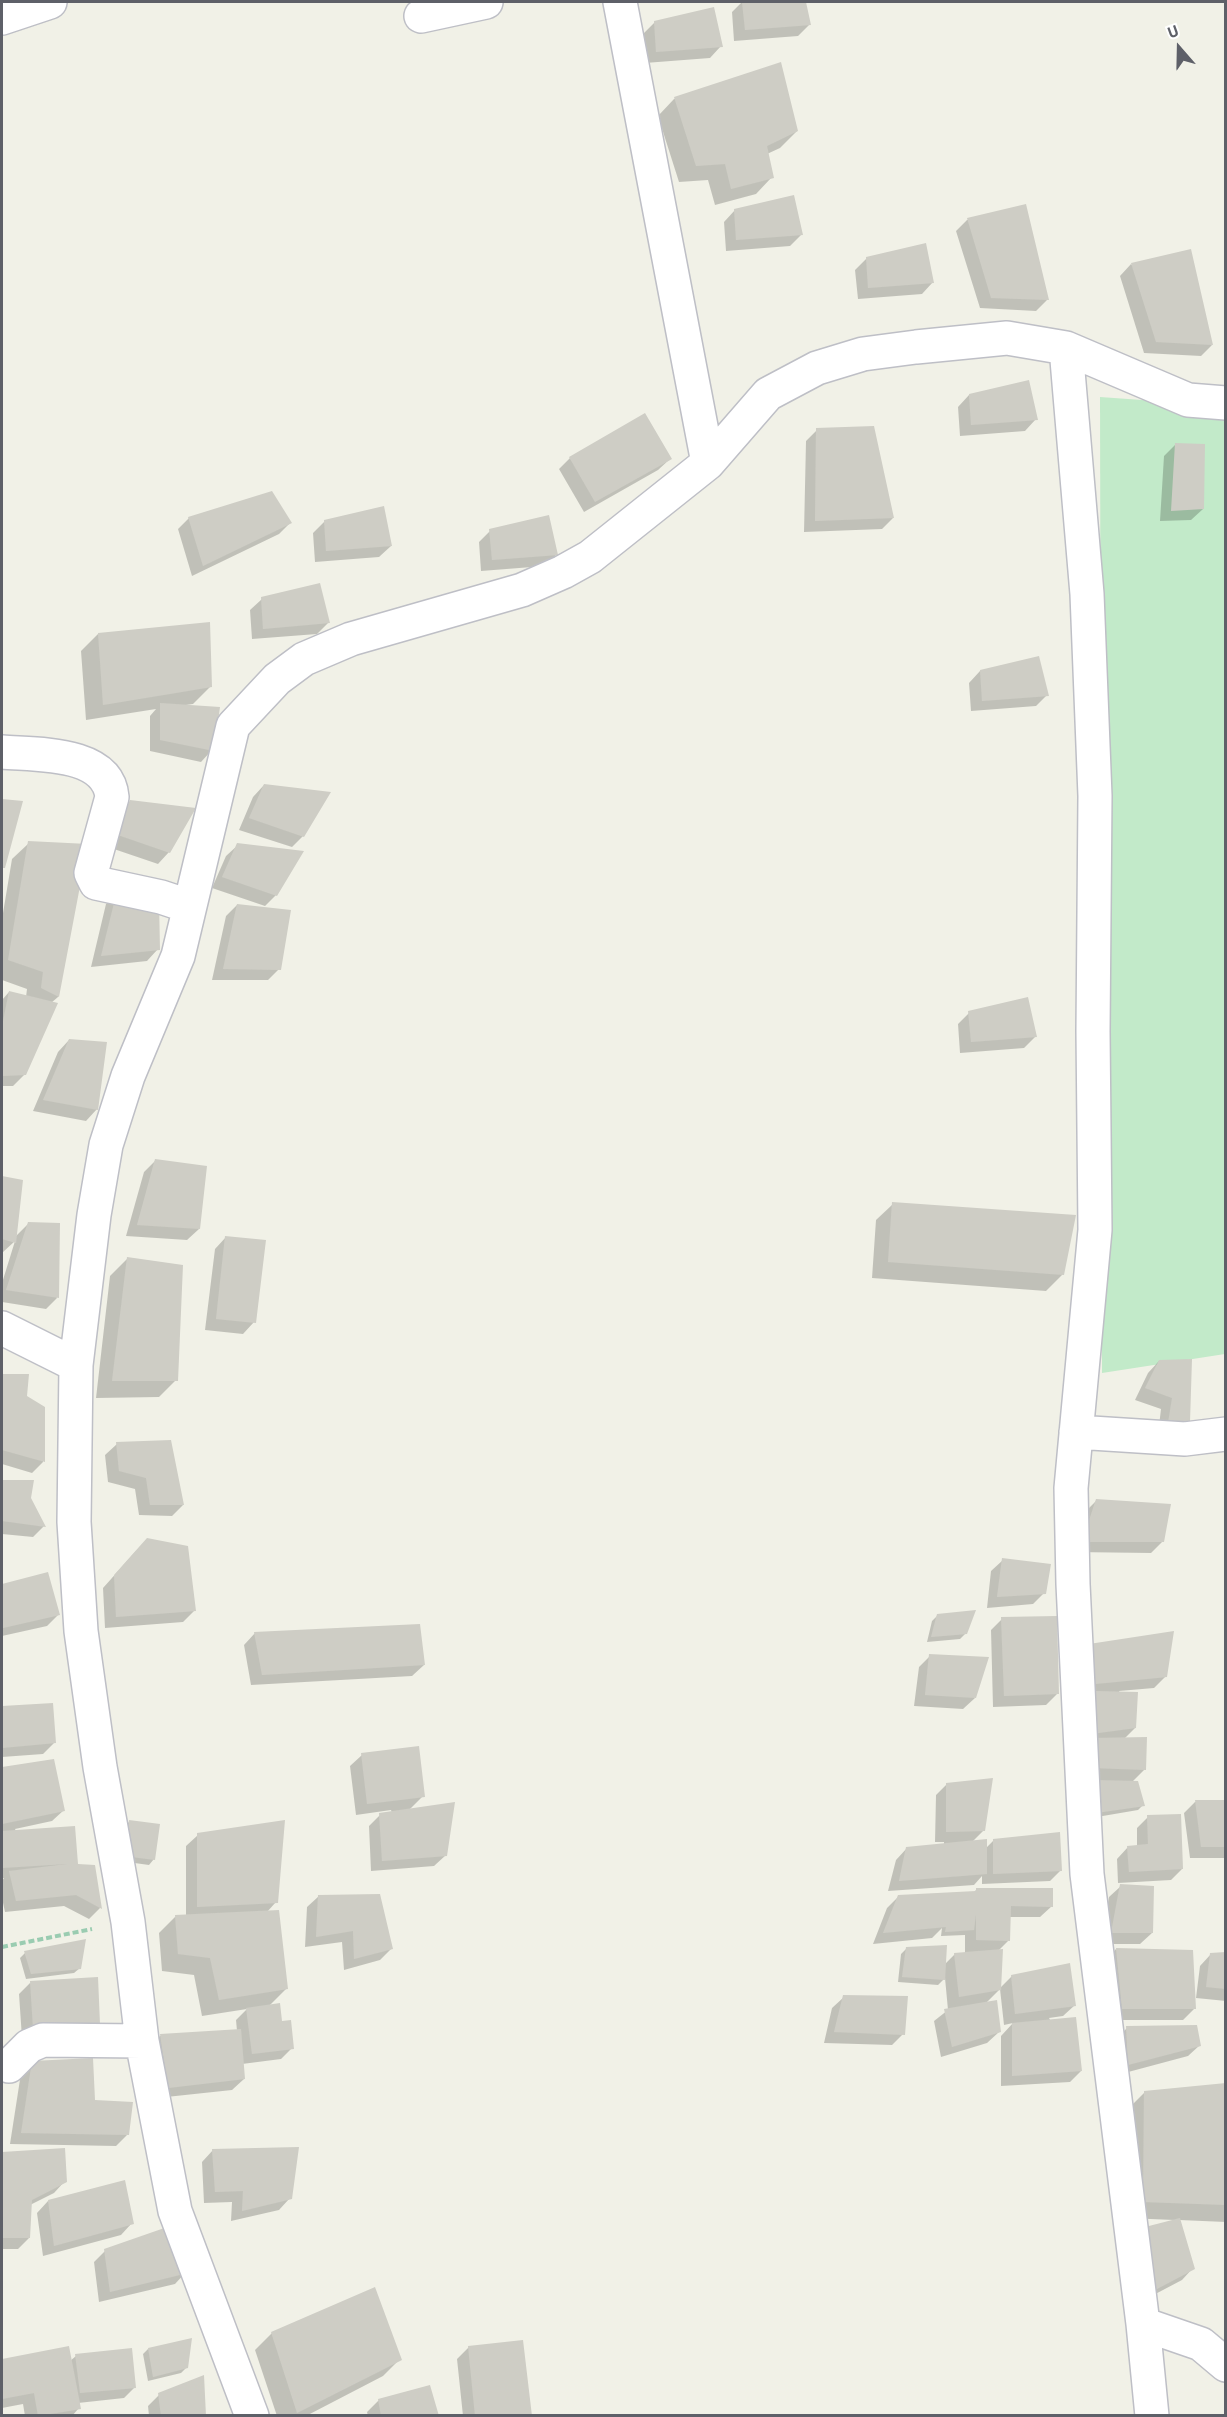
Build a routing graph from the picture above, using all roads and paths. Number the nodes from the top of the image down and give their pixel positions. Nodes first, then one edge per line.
1 (50, 2) edge
2 (486, 2) edge
3 (620, 2) edge
4 (421, 15) dead end
5 (2, 18) edge
6 (1066, 348) junction
7 (1226, 404) edge
8 (708, 463) junction
9 (2, 752) edge
10 (188, 906) junction
11 (2, 1328) edge
12 (76, 1365) junction
13 (1076, 1432) junction
14 (1226, 1434) edge
15 (128, 1922) junction
16 (2, 1947) edge
17 (142, 2041) junction
18 (9, 2066) dead end
19 (1143, 2324) junction
20 (1226, 2365) edge
21 (252, 2415) edge
22 (1152, 2415) edge

1 - 5 street
2 - 4 street
3 - 8 street
6 - 7 street
6 - 8 street
6 - 13 street
8 - 10 street
9 - 10 street
10 - 12 street
11 - 12 street
12 - 15 street
13 - 14 street
13 - 19 street
15 - 16 path
15 - 17 street
17 - 18 street
17 - 21 street
19 - 20 street
19 - 22 street

